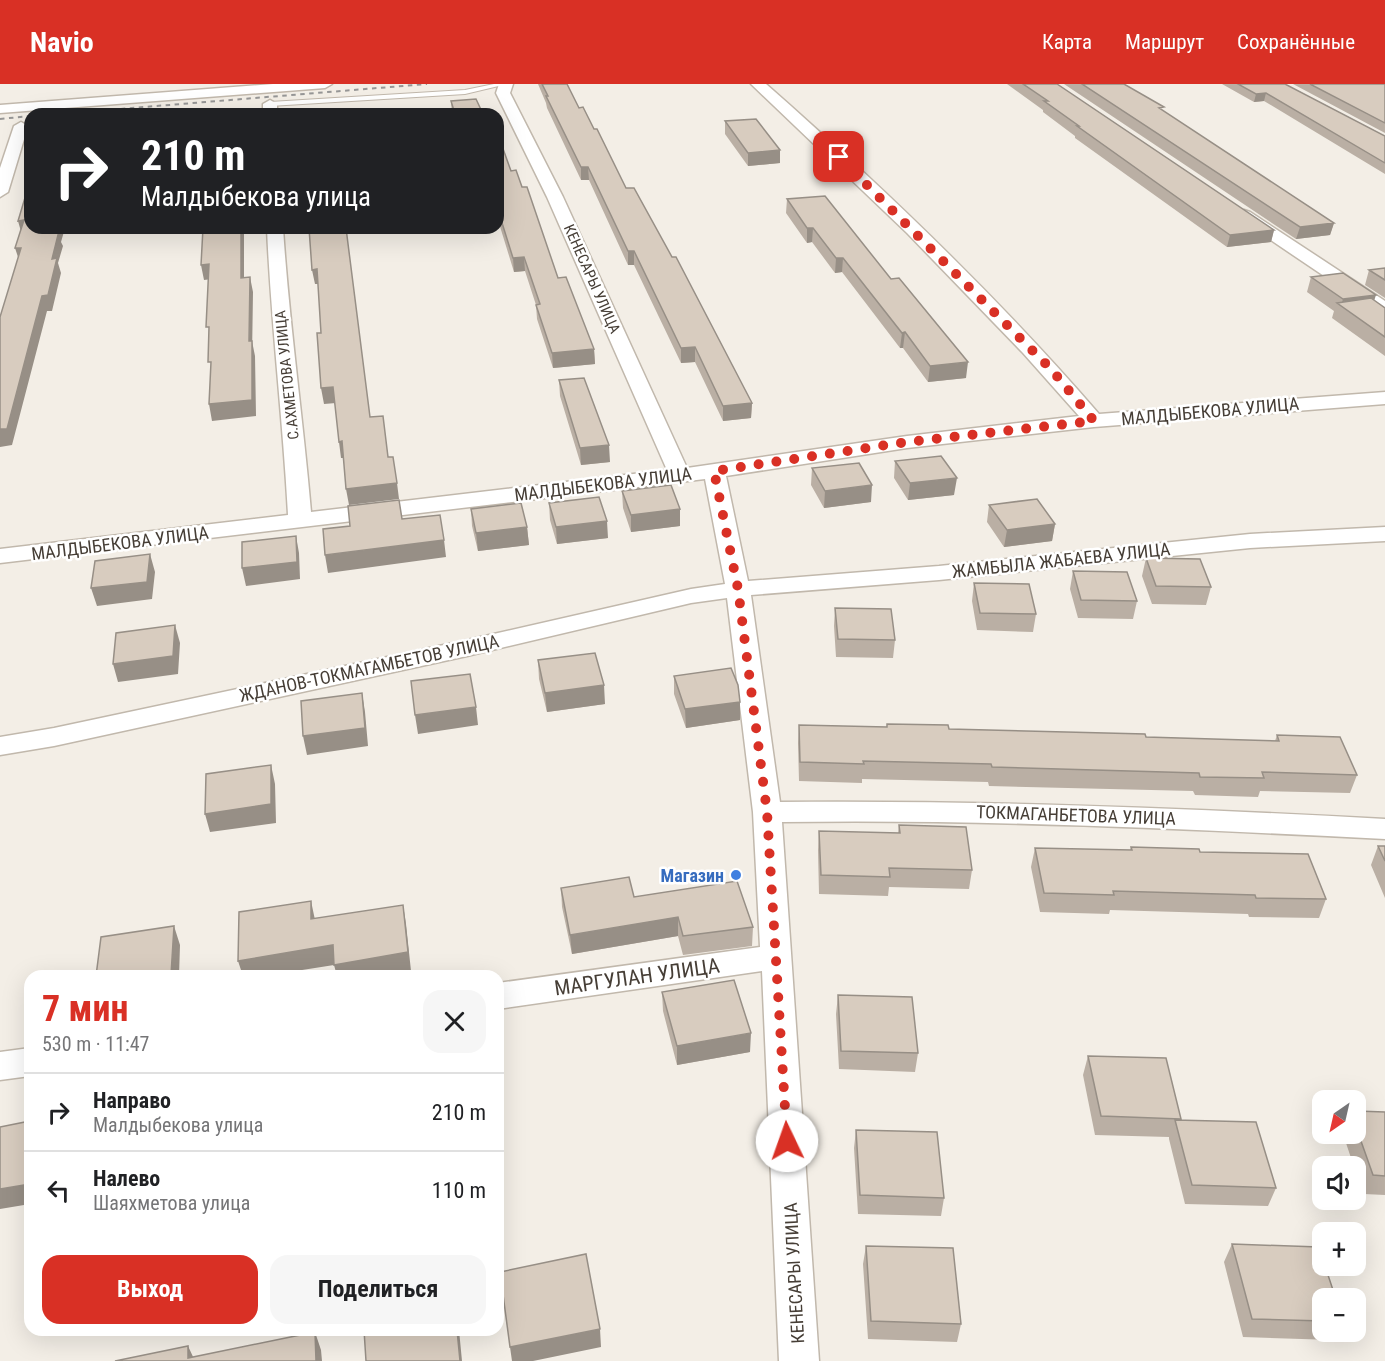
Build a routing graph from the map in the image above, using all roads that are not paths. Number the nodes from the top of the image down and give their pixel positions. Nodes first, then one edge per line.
1 (325, 84) edge
2 (505, 84) edge
3 (758, 84) edge
4 (281, 108) edge
5 (0, 109) edge
6 (21, 126) dead end
7 (0, 192) edge
8 (1227, 204) edge
9 (274, 234) edge
10 (1385, 309) edge
11 (1385, 398) edge
12 (1094, 421) junction
13 (714, 471) junction
14 (680, 475) junction
15 (300, 521) junction
16 (1385, 534) edge
17 (0, 556) edge
18 (738, 589) junction
19 (0, 746) edge
20 (767, 812) junction
21 (1385, 829) edge
22 (777, 957) junction
23 (504, 995) edge
24 (24, 1063) edge
25 (0, 1066) edge
26 (798, 1361) edge

1 - 5 street
2 - 4 lane
2 - 14 street, КЕНЕСАРЫ УЛИЦА
3 - 12 street
6 - 7 street
8 - 10 street
9 - 15 street, С.АХМЕТОВА УЛИЦА
11 - 12 street, МАЛДЫБЕКОВА УЛИЦА
12 - 13 street, МАЛДЫБЕКОВА УЛИЦА
13 - 14 street, МАЛДЫБЕКОВА УЛИЦА
13 - 18 street, КЕНЕСАРЫ УЛИЦА
14 - 15 street, МАЛДЫБЕКОВА УЛИЦА
15 - 17 street, МАЛДЫБЕКОВА УЛИЦА
16 - 18 street, ЖАМБЫЛА ЖАБАЕВА УЛИЦА
18 - 19 street, ЖДАНОВ-ТОКМАГАМБЕТОВ УЛИЦА
18 - 20 street, КЕНЕСАРЫ УЛИЦА
20 - 21 street, ТОКМАГАНБЕТОВА УЛИЦА
20 - 22 street, КЕНЕСАРЫ УЛИЦА
22 - 23 street, МАРГУЛАН УЛИЦА
22 - 26 street, КЕНЕСАРЫ УЛИЦА
24 - 25 street

